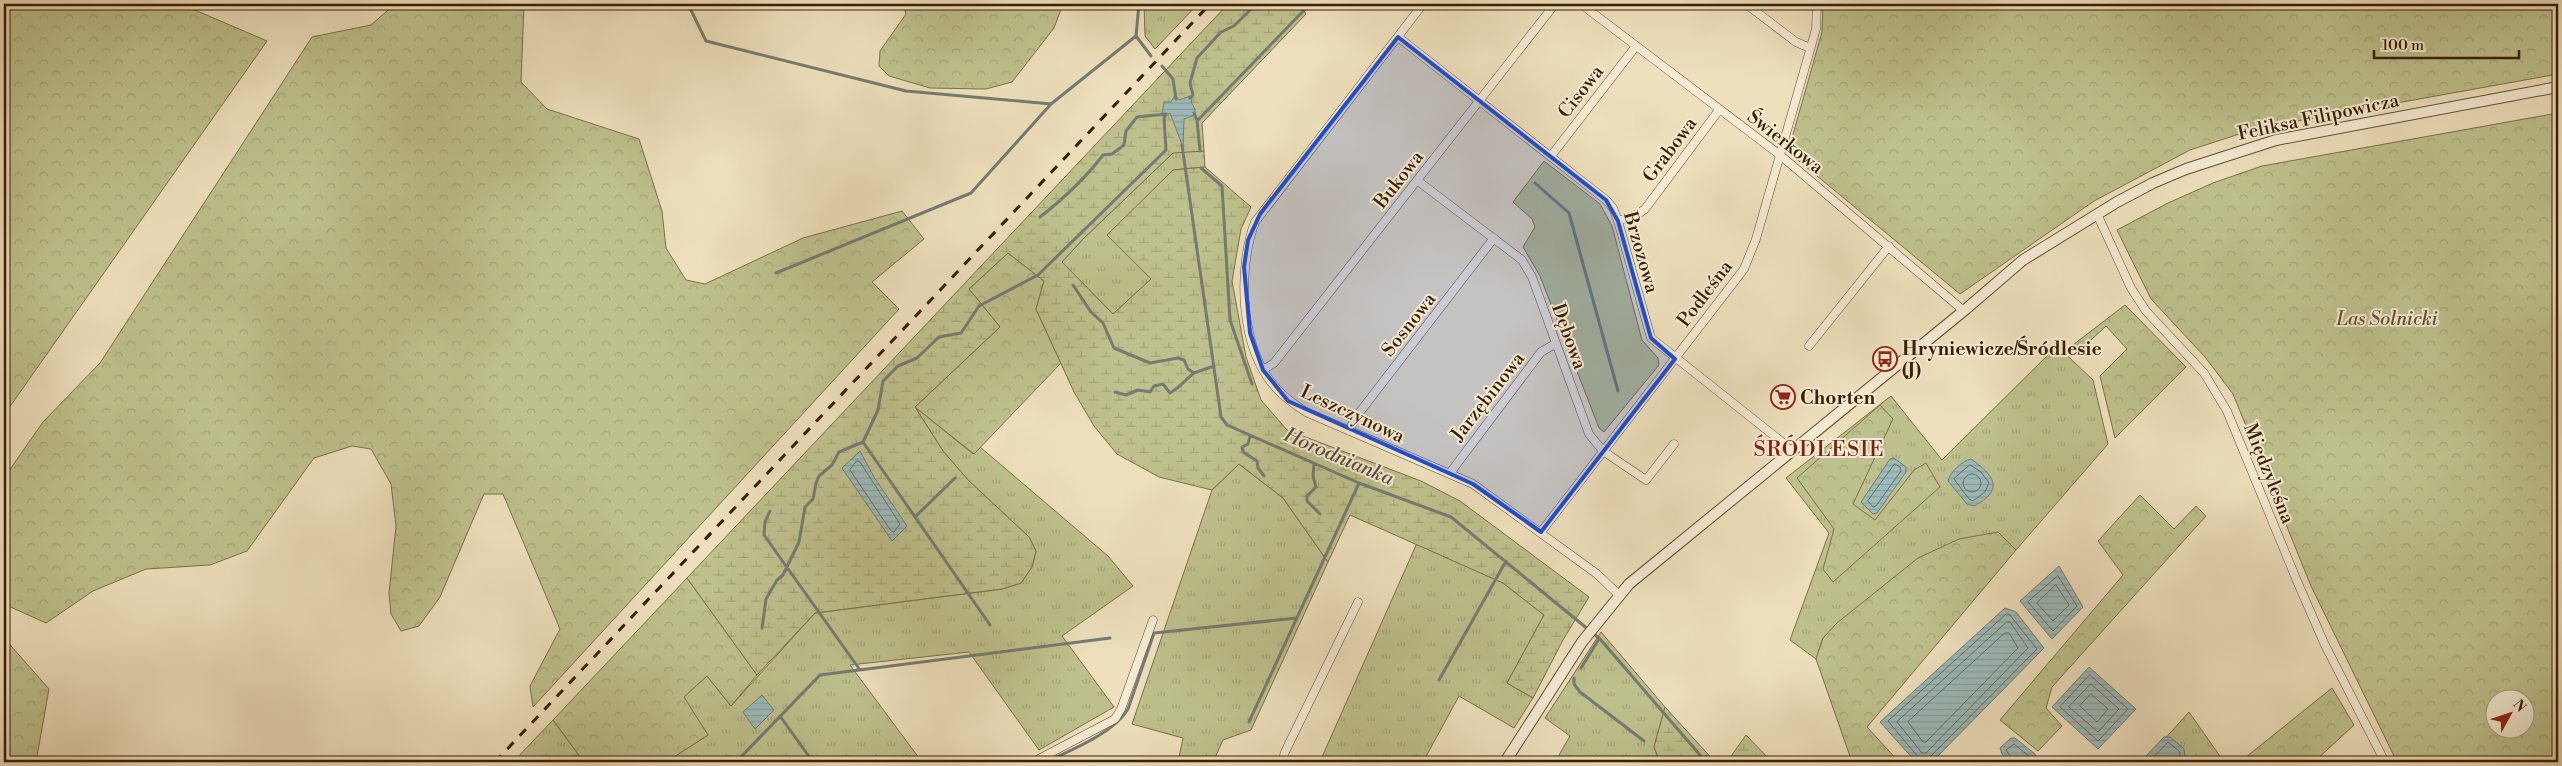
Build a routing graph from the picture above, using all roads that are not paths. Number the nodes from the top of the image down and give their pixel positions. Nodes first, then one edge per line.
1 (1423, 4) edge
2 (1555, 4) edge
3 (1581, 4) edge
4 (1746, 4) edge
5 (1817, 4) edge
6 (1398, 36) junction
7 (1636, 46) junction
8 (1810, 48) junction
9 (2558, 87) edge
10 (1480, 101) junction
11 (1719, 110) junction
12 (1780, 155) junction
13 (1551, 156) junction
14 (1418, 181) junction
15 (2096, 214) junction
16 (1618, 221) junction
17 (1494, 238) junction
18 (1889, 246) junction
19 (1964, 311) junction
20 (1555, 344) junction
21 (1809, 346) dead end
22 (1675, 359) junction
23 (1263, 370) junction
24 (1349, 431) junction
25 (1674, 444) dead end
26 (1604, 451) junction
27 (1791, 452) junction
28 (1450, 474) junction
29 (1541, 532) junction
30 (1619, 594) junction
31 (1358, 602) dead end
32 (1153, 620) dead end
33 (1034, 762) edge
34 (1282, 762) edge
35 (1505, 762) edge
36 (2385, 762) edge

1 - 6 street, Leszczynowa
2 - 10 street, Bukowa
3 - 7 street, Świerkowa
4 - 8 street
5 - 8 street, Podleśna
6 - 10 street, Brzozowa
6 - 23 street, Leszczynowa
7 - 11 street, Świerkowa
7 - 13 street, Cisowa
8 - 12 street, Podleśna
9 - 15 street, Feliksa Filipowicza
10 - 13 street, Brzozowa
10 - 14 street, Bukowa
11 - 12 street, Świerkowa
11 - 16 street, Grabowa
12 - 18 street, Świerkowa
12 - 22 street, Podleśna
13 - 16 street, Brzozowa
14 - 17 street, Dębowa
14 - 23 street, Bukowa
15 - 19 street, Feliksa Filipowicza
15 - 36 street, Międzyleśna
16 - 22 street, Brzozowa
17 - 20 street, Dębowa
17 - 24 street, Sosnowa
18 - 19 street, Świerkowa
18 - 21 street
19 - 27 street, Feliksa Filipowicza
20 - 26 street, Dębowa
20 - 28 street, Jarzębinowa
22 - 26 street, Podleśna
22 - 27 street, Brzozowa
23 - 24 street, Leszczynowa
24 - 28 street, Leszczynowa
25 - 26 street, Dębowa
26 - 29 street, Podleśna
27 - 30 street, Feliksa Filipowicza
28 - 29 street, Leszczynowa
29 - 30 street, Leszczynowa
30 - 35 street, Feliksa Filipowicza
31 - 34 street
32 - 33 street

